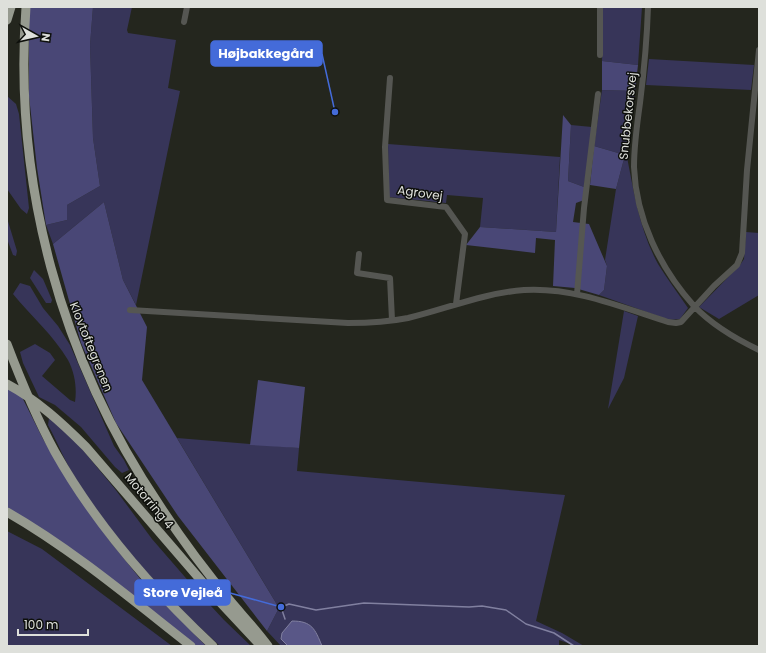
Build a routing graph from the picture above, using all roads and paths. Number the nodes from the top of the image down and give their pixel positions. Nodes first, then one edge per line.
1 (11, 7) edge
2 (26, 7) edge
3 (187, 7) edge
4 (600, 7) edge
5 (648, 7) edge
6 (7, 20) edge
7 (184, 22) dead end
8 (759, 50) edge
9 (600, 55) dead end
10 (390, 78) dead end
11 (598, 94) dead end
12 (359, 254) dead end
13 (577, 294) junction
14 (456, 304) junction
15 (695, 307) junction
16 (130, 310) dead end
17 (392, 320) junction
18 (7, 344) edge
19 (759, 350) edge
20 (7, 384) edge
21 (7, 512) edge
22 (191, 646) edge
23 (213, 646) edge
24 (261, 646) edge
25 (268, 646) edge

1 - 6 highway
2 - 25 highway, Klovtoftegrenen
3 - 7 street
4 - 9 street
5 - 15 street, Snubbekorsvej
8 - 15 street
10 - 14 street, Agrovej
11 - 13 street
12 - 17 street
13 - 14 street
13 - 15 street
14 - 17 street
15 - 19 street, Snubbekorsvej
16 - 17 street
18 - 23 highway
20 - 24 highway, Motorring 4
21 - 22 highway

